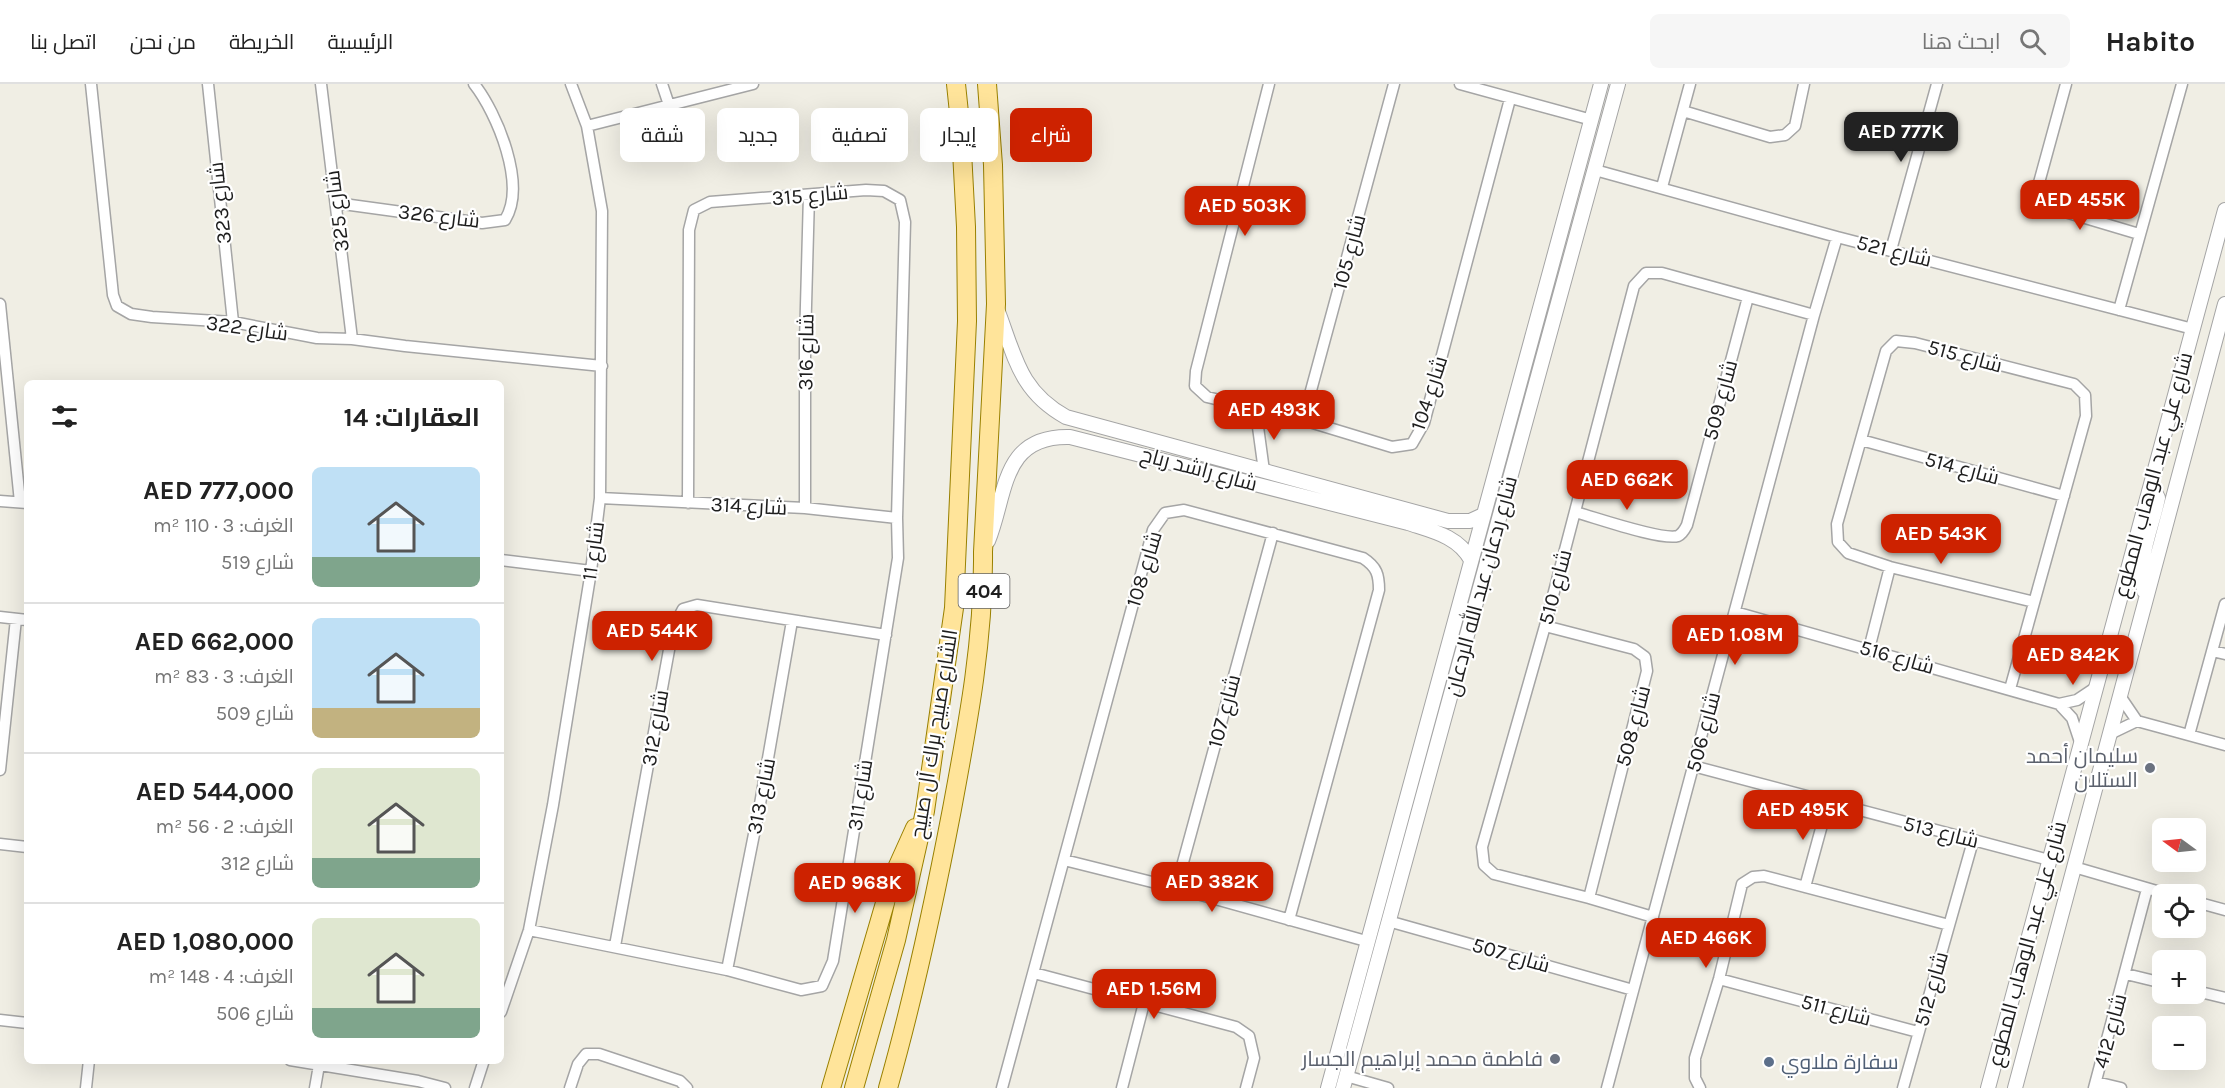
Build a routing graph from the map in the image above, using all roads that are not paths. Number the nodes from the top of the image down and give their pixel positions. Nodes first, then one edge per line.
1 (91, 84) edge
2 (207, 84) edge
3 (321, 84) edge
4 (474, 84) edge
5 (571, 84) edge
6 (662, 84) edge
7 (753, 84) edge
8 (956, 84) edge
9 (987, 84) edge
10 (1269, 84) edge
11 (1394, 84) edge
12 (1460, 84) edge
13 (1601, 84) edge
14 (1618, 84) edge
15 (1690, 84) edge
16 (1804, 84) edge
17 (1937, 84) edge
18 (2066, 84) edge
19 (2182, 84) edge
20 (1510, 99) junction
21 (669, 105) junction
22 (1683, 111) junction
23 (1592, 120) junction
24 (587, 126) junction
25 (1595, 170) junction
26 (1662, 188) junction
27 (809, 195) junction
28 (336, 202) junction
29 (2225, 210) edge
30 (2139, 234) junction
31 (1837, 237) junction
32 (1891, 250) junction
33 (1748, 297) junction
34 (0, 304) edge
35 (996, 304) junction
36 (2225, 304) edge
37 (2119, 310) junction
38 (1814, 315) junction
39 (233, 322) junction
40 (2193, 329) junction
41 (2221, 337) edge
42 (352, 339) junction
43 (602, 366) junction
44 (1260, 409) junction
45 (1303, 420) junction
46 (1861, 440) junction
47 (1263, 471) junction
48 (2149, 491) junction
49 (2064, 496) junction
50 (600, 498) junction
51 (0, 501) edge
52 (688, 502) junction
53 (23, 503) edge
54 (805, 508) junction
55 (1575, 512) junction
56 (1483, 515) junction
57 (897, 518) junction
58 (1448, 521) junction
59 (1273, 533) junction
60 (1444, 535) junction
61 (983, 552) junction
62 (504, 560) edge
63 (1471, 560) junction
64 (1890, 567) junction
65 (591, 571) junction
66 (2146, 596) junction
67 (2034, 602) junction
68 (2225, 604) edge
69 (1735, 612) junction
70 (0, 617) edge
71 (22, 620) edge
72 (792, 621) junction
73 (1545, 626) junction
74 (886, 635) junction
75 (1869, 649) junction
76 (2212, 651) junction
77 (2225, 654) edge
78 (2096, 688) junction
79 (2010, 689) junction
80 (2120, 696) junction
81 (1434, 698) junction
82 (1449, 701) junction
83 (2059, 704) junction
84 (2137, 721) junction
85 (2110, 734) junction
86 (2189, 735) junction
87 (2080, 744) junction
88 (2225, 745) edge
89 (1693, 766) junction
90 (0, 770) edge
91 (1408, 789) junction
92 (1423, 793) junction
93 (1828, 803) junction
94 (925, 811) junction
95 (1973, 841) junction
96 (0, 844) edge
97 (24, 847) edge
98 (1064, 860) junction
99 (2049, 860) junction
100 (2074, 867) junction
101 (1805, 886) junction
102 (1176, 888) junction
103 (2147, 889) junction
104 (2152, 890) edge
105 (1589, 897) junction
106 (2206, 905) edge
107 (2225, 910) edge
108 (1653, 917) junction
109 (1289, 920) junction
110 (1388, 921) junction
111 (1949, 925) junction
112 (529, 930) junction
113 (1366, 941) junction
114 (615, 946) junction
115 (727, 970) junction
116 (1034, 973) junction
117 (2126, 974) junction
118 (1719, 979) junction
119 (2152, 980) edge
120 (1633, 990) junction
121 (2206, 993) edge
122 (2225, 998) edge
123 (504, 1003) edge
124 (1143, 1003) junction
125 (876, 1009) junction
126 (0, 1020) edge
127 (24, 1023) edge
128 (1918, 1032) junction
129 (89, 1064) edge
130 (313, 1064) edge
131 (483, 1064) edge
132 (319, 1065) junction
133 (1345, 1082) edge
134 (2095, 1085) edge
135 (86, 1088) edge
136 (315, 1088) edge
137 (445, 1088) edge
138 (475, 1088) edge
139 (570, 1088) edge
140 (687, 1088) edge
141 (831, 1088) edge
142 (854, 1088) edge
143 (866, 1088) edge
144 (888, 1088) edge
145 (1002, 1088) edge
146 (1122, 1088) edge
147 (1246, 1088) edge
148 (1328, 1088) edge
149 (1388, 1088) edge
150 (1607, 1088) edge
151 (1700, 1088) edge
152 (1903, 1088) edge
153 (1988, 1088) edge
154 (2015, 1088) edge
155 (2121, 1088) edge

1 - 39 street, شارع 322
2 - 39 street, شارع 323
3 - 28 street, شارع 325
4 - 28 street, شارع 326
5 - 24 street, شارع 11
6 - 21 street
7 - 21 street
8 - 94 main road, الشارع صبيح براك آل صبيح / 404
9 - 35 main road, الشارع صبيح براك آل صبيح / 404
10 - 44 street, شارع 104
11 - 45 street, شارع 105
12 - 20 street
13 - 23 street, شارع ردعان عبد الله الردعان
14 - 25 street, شارع ردعان عبد الله الردعان
15 - 22 street
16 - 22 street
17 - 32 street
18 - 30 street
19 - 30 street
20 - 23 street
20 - 45 street, شارع 104
21 - 24 street
22 - 26 street
23 - 56 street, شارع ردعان عبد الله الردعان
24 - 43 street, شارع 11
25 - 26 street, شارع 521
25 - 82 street, شارع ردعان عبد الله الردعان
26 - 31 street, شارع 521
27 - 52 street, شارع 315
27 - 54 street, شارع 316
27 - 57 street, شارع 315
28 - 42 street, شارع 325
29 - 40 street, شارع علي عبد الوهاب المطوع
30 - 37 street
31 - 32 street, شارع 521
31 - 38 street, شارع 506
32 - 37 street, شارع 521
33 - 38 street, شارع 510
33 - 55 street, شارع 509
33 - 55 street, شارع 510
34 - 53 street
35 - 47 street, شارع راشد رباح
35 - 61 main road, الشارع صبيح براك آل صبيح / 404
36 - 41 street, شارع علي عبد الوهاب المطوع
37 - 40 street, شارع 521
38 - 69 street, شارع 506
39 - 42 street, شارع 322
40 - 48 street, شارع علي عبد الوهاب المطوع
41 - 66 street, شارع علي عبد الوهاب المطوع
42 - 43 street, شارع 322
43 - 50 street, شارع 11
44 - 45 street, شارع 104
44 - 47 street
46 - 49 street, شارع 514
46 - 49 street, شارع 515
46 - 64 street, شارع 515
47 - 58 street, شارع راشد رباح
48 - 66 street
48 - 78 street, شارع علي عبد الوهاب المطوع
49 - 67 street, شارع 515
50 - 52 street, شارع 314
50 - 65 street, شارع 11
51 - 53 street
52 - 54 street, شارع 314
54 - 57 street, شارع 314
55 - 73 street, شارع 510
56 - 58 street, شارع راشد رباح
56 - 63 street, شارع ردعان عبد الله الردعان
57 - 74 street, شارع 311
58 - 60 street
59 - 98 street, شارع 108
59 - 102 street, شارع 107
59 - 109 street, شارع 108
60 - 61 street, شارع راشد رباح
60 - 63 street, شارع راشد رباح
61 - 144 main road, الشارع صبيح براك آل صبيح / 404
62 - 65 street
63 - 81 street, شارع ردعان عبد الله الردعان
64 - 67 street, شارع 515
64 - 75 street
65 - 112 street, شارع 11
66 - 80 street, شارع علي عبد الوهاب المطوع
67 - 79 street, شارع 515
68 - 76 street
69 - 75 street, شارع 516
69 - 89 street, شارع 506
70 - 71 street
71 - 90 street
72 - 74 street, شارع 312
72 - 114 street, شارع 312
72 - 115 street, شارع 313
73 - 105 street, شارع 508
73 - 105 street, شارع 510
74 - 115 street, شارع 311
75 - 79 street, شارع 516
76 - 77 street
76 - 86 street
78 - 83 street
78 - 87 street, شارع علي عبد الوهاب المطوع
79 - 83 street, شارع 516
80 - 84 street
80 - 85 street, شارع علي عبد الوهاب المطوع
81 - 82 street
81 - 91 street, شارع ردعان عبد الله الردعان
82 - 92 street, شارع ردعان عبد الله الردعان
83 - 87 street
84 - 85 street
84 - 86 street
85 - 100 street, شارع علي عبد الوهاب المطوع
86 - 88 street
87 - 99 street, شارع علي عبد الوهاب المطوع
89 - 93 street, شارع 513
89 - 108 street, شارع 506
91 - 92 street
91 - 113 street, شارع ردعان عبد الله الردعان
92 - 110 street, شارع ردعان عبد الله الردعان
93 - 95 street, شارع 513
93 - 101 street
94 - 125 main road, الشارع صبيح براك آل صبيح / 404
94 - 141 main road
95 - 99 street, شارع 513
95 - 111 street, شارع 512
96 - 97 street
98 - 102 street
98 - 116 street, شارع 108
99 - 153 street, شارع علي عبد الوهاب المطوع
100 - 103 street
100 - 154 street, شارع علي عبد الوهاب المطوع
101 - 111 street, شارع 512
101 - 118 street, شارع 512
102 - 109 street
103 - 104 street
103 - 117 street, شارع 412
105 - 108 street, شارع 510
106 - 107 street
108 - 120 street, شارع 506
109 - 113 street
110 - 120 street, شارع 507
110 - 133 street, شارع ردعان عبد الله الردعان
111 - 128 street, شارع 512
112 - 114 street, شارع 311
112 - 123 street, شارع 11
113 - 148 street, شارع ردعان عبد الله الردعان
114 - 115 street, شارع 311
116 - 124 street
116 - 145 street, شارع 108
117 - 119 street, شارع 412
117 - 134 street, شارع 412
118 - 128 street, شارع 511
118 - 151 street, شارع 512
120 - 150 street, شارع 506
121 - 122 street
124 - 146 street
124 - 147 street
125 - 142 main road, الشارع صبيح براك آل صبيح / 404
125 - 143 main road
126 - 127 street
128 - 152 street, شارع 512
129 - 135 street
130 - 132 street
131 - 138 street
132 - 136 street
132 - 137 street
133 - 149 street
134 - 155 street
139 - 140 street

